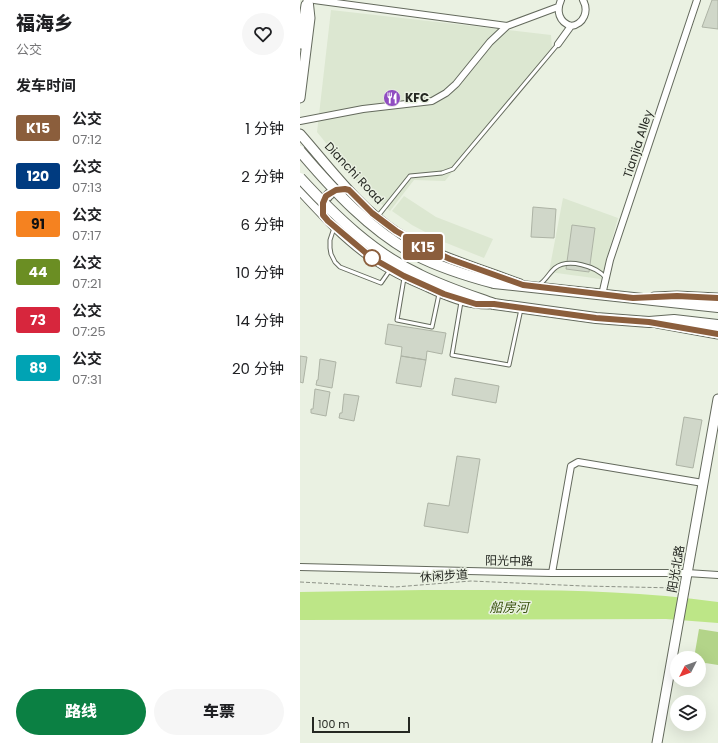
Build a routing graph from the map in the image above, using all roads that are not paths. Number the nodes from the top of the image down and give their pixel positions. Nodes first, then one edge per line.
1 (308, 0) edge
2 (314, 0) edge
3 (561, 0) edge
4 (584, 0) edge
5 (697, 0) edge
6 (558, 7) junction
7 (507, 26) junction
8 (571, 26) junction
9 (300, 44) edge
10 (558, 44) joint
11 (300, 98) edge
12 (300, 122) edge
13 (300, 134) edge
14 (300, 151) edge
15 (300, 178) edge
16 (300, 190) edge
17 (349, 190) junction
18 (323, 215) junction
19 (377, 217) junction
20 (334, 226) junction
21 (391, 269) junction
22 (404, 276) junction
23 (606, 278) junction
24 (523, 285) junction
25 (537, 287) junction
26 (439, 292) junction
27 (602, 295) junction
28 (633, 298) junction
29 (718, 298) edge
30 (462, 300) junction
31 (494, 304) junction
32 (521, 307) junction
33 (718, 307) edge
34 (649, 322) junction
35 (718, 325) edge
36 (718, 334) edge
37 (718, 399) edge
38 (703, 483) junction
39 (300, 567) edge
40 (687, 572) junction
41 (552, 573) junction
42 (718, 575) edge
43 (657, 743) edge

1 - 9 street
1 - 11 street
2 - 7 street
3 - 6 street
4 - 8 street
5 - 23 street, Tianjia Alley
6 - 7 street
6 - 8 street
7 - 12 street
8 - 10 street
10 - 19 lane
13 - 17 street, Dianchi Road
14 - 24 main road, Dianchi Road, bridge
15 - 31 main road, bridge
16 - 18 street
17 - 18 street
17 - 19 street, Dianchi Road
18 - 20 street
19 - 24 street, Dianchi Road
20 - 21 street
20 - 21 lane
21 - 22 street
22 - 26 street
22 - 26 lane
23 - 25 lane
23 - 27 street, Tianjia Alley
24 - 25 main road, Dianchi Road
25 - 27 main road, Dianchi Road
26 - 30 street
27 - 28 main road, Dianchi Road
28 - 29 street, Dianchi Road
28 - 33 main road, Dianchi Road
30 - 31 street
30 - 32 lane
31 - 32 main road
32 - 34 main road
34 - 35 main road
34 - 36 street
37 - 38 street, 阳光北路
38 - 40 street, 阳光北路
38 - 41 street
39 - 41 street, 阳光中路
40 - 41 street, 阳光中路
40 - 42 street, 阳光中路
40 - 43 street, 阳光北路

